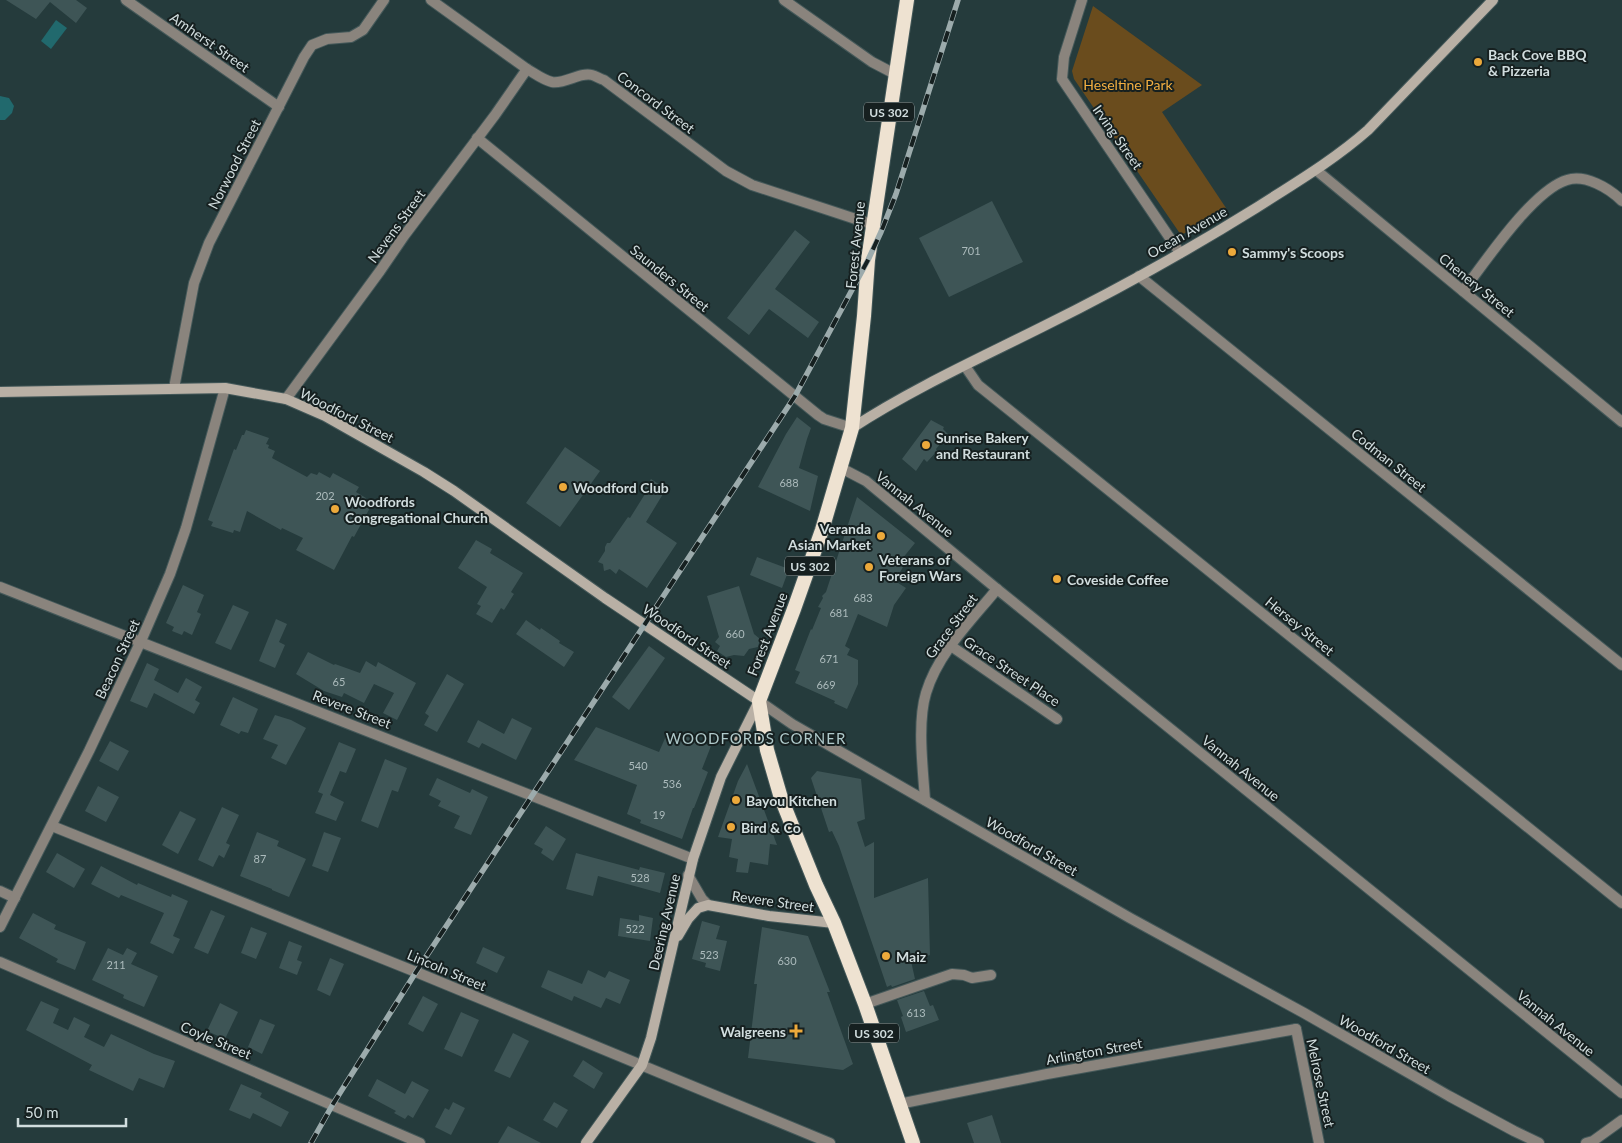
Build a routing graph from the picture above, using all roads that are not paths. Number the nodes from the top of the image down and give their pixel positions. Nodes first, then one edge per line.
1 (126, 0) edge
2 (384, 0) edge
3 (431, 0) edge
4 (784, 0) edge
5 (907, 0) edge
6 (1082, 0) edge
7 (1493, 0) edge
8 (527, 69) junction
9 (895, 74) junction
10 (279, 107) junction
11 (477, 138) junction
12 (1316, 170) junction
13 (1622, 201) edge
14 (874, 225) junction
15 (1180, 253) junction
16 (1139, 276) junction
17 (1463, 291) junction
18 (965, 366) junction
19 (174, 388) junction
20 (224, 388) junction
21 (0, 392) edge
22 (286, 399) junction
23 (1622, 422) edge
24 (852, 428) junction
25 (841, 468) junction
26 (0, 587) edge
27 (997, 589) junction
28 (141, 641) junction
29 (951, 646) junction
30 (1622, 665) edge
31 (759, 701) junction
32 (1057, 719) dead end
33 (925, 800) junction
34 (52, 826) junction
35 (693, 859) junction
36 (688, 875) junction
37 (0, 891) edge
38 (15, 898) junction
39 (1622, 904) edge
40 (708, 905) junction
41 (834, 923) junction
42 (0, 927) edge
43 (674, 943) junction
44 (0, 962) edge
45 (992, 974) dead end
46 (865, 1004) junction
47 (1304, 1013) junction
48 (1296, 1029) junction
49 (642, 1064) junction
50 (1622, 1093) edge
51 (899, 1104) junction
52 (1622, 1120) edge
53 (420, 1143) edge
54 (586, 1143) edge
55 (830, 1143) edge
56 (913, 1143) edge
57 (1319, 1143) edge
58 (1539, 1143) edge
59 (1586, 1143) edge

1 - 10 street, Amherst Street
2 - 10 street, Norwood Street
3 - 8 street, Concord Street
4 - 9 street
5 - 9 highway, Forest Avenue / US 302
6 - 15 street, Irving Street
7 - 12 main road, Ocean Avenue
8 - 11 street, Nevens Street
8 - 14 street, Concord Street
9 - 14 highway, Forest Avenue / US 302
10 - 19 street, Norwood Street
11 - 22 street, Nevens Street
11 - 24 street, Saunders Street
12 - 15 main road, Ocean Avenue
12 - 17 street, Chenery Street
13 - 17 street
14 - 24 highway, Forest Avenue / US 302
15 - 16 main road, Ocean Avenue
16 - 18 main road, Ocean Avenue
16 - 30 street, Codman Street
17 - 23 street, Chenery Street
18 - 24 main road, Ocean Avenue
18 - 39 street, Hersey Street
19 - 20 main road, Woodford Street
19 - 21 main road, Woodford Street
20 - 22 main road, Woodford Street
20 - 28 street, Beacon Street
22 - 31 main road, Woodford Street
24 - 25 highway, Forest Avenue / US 302
25 - 27 street, Vannah Avenue
25 - 31 highway, Forest Avenue / US 302
26 - 28 street, Revere Street
27 - 29 street, Grace Street
27 - 50 street, Vannah Avenue
28 - 34 street, Beacon Street
28 - 35 street, Revere Street
29 - 32 street, Grace Street Place
29 - 33 street, Grace Street
31 - 33 street, Woodford Street
31 - 35 main road, Deering Avenue
31 - 41 highway, US 302
33 - 47 street, Woodford Street
34 - 38 street, Beacon Street
34 - 49 street, Lincoln Street
35 - 36 main road, Deering Avenue
36 - 40 street
36 - 43 main road, Deering Avenue
37 - 38 street
38 - 42 street, Beacon Street
40 - 41 main road, Revere Street
40 - 43 main road
41 - 46 highway, US 302
43 - 49 main road, Deering Avenue
44 - 53 street, Coyle Street
45 - 46 street
46 - 51 highway, US 302
47 - 48 street
47 - 58 street, Woodford Street
48 - 51 street, Arlington Street
48 - 57 street, Melrose Street
49 - 54 main road, Deering Avenue
49 - 55 street, Lincoln Street
51 - 56 highway, US 302
52 - 59 street

